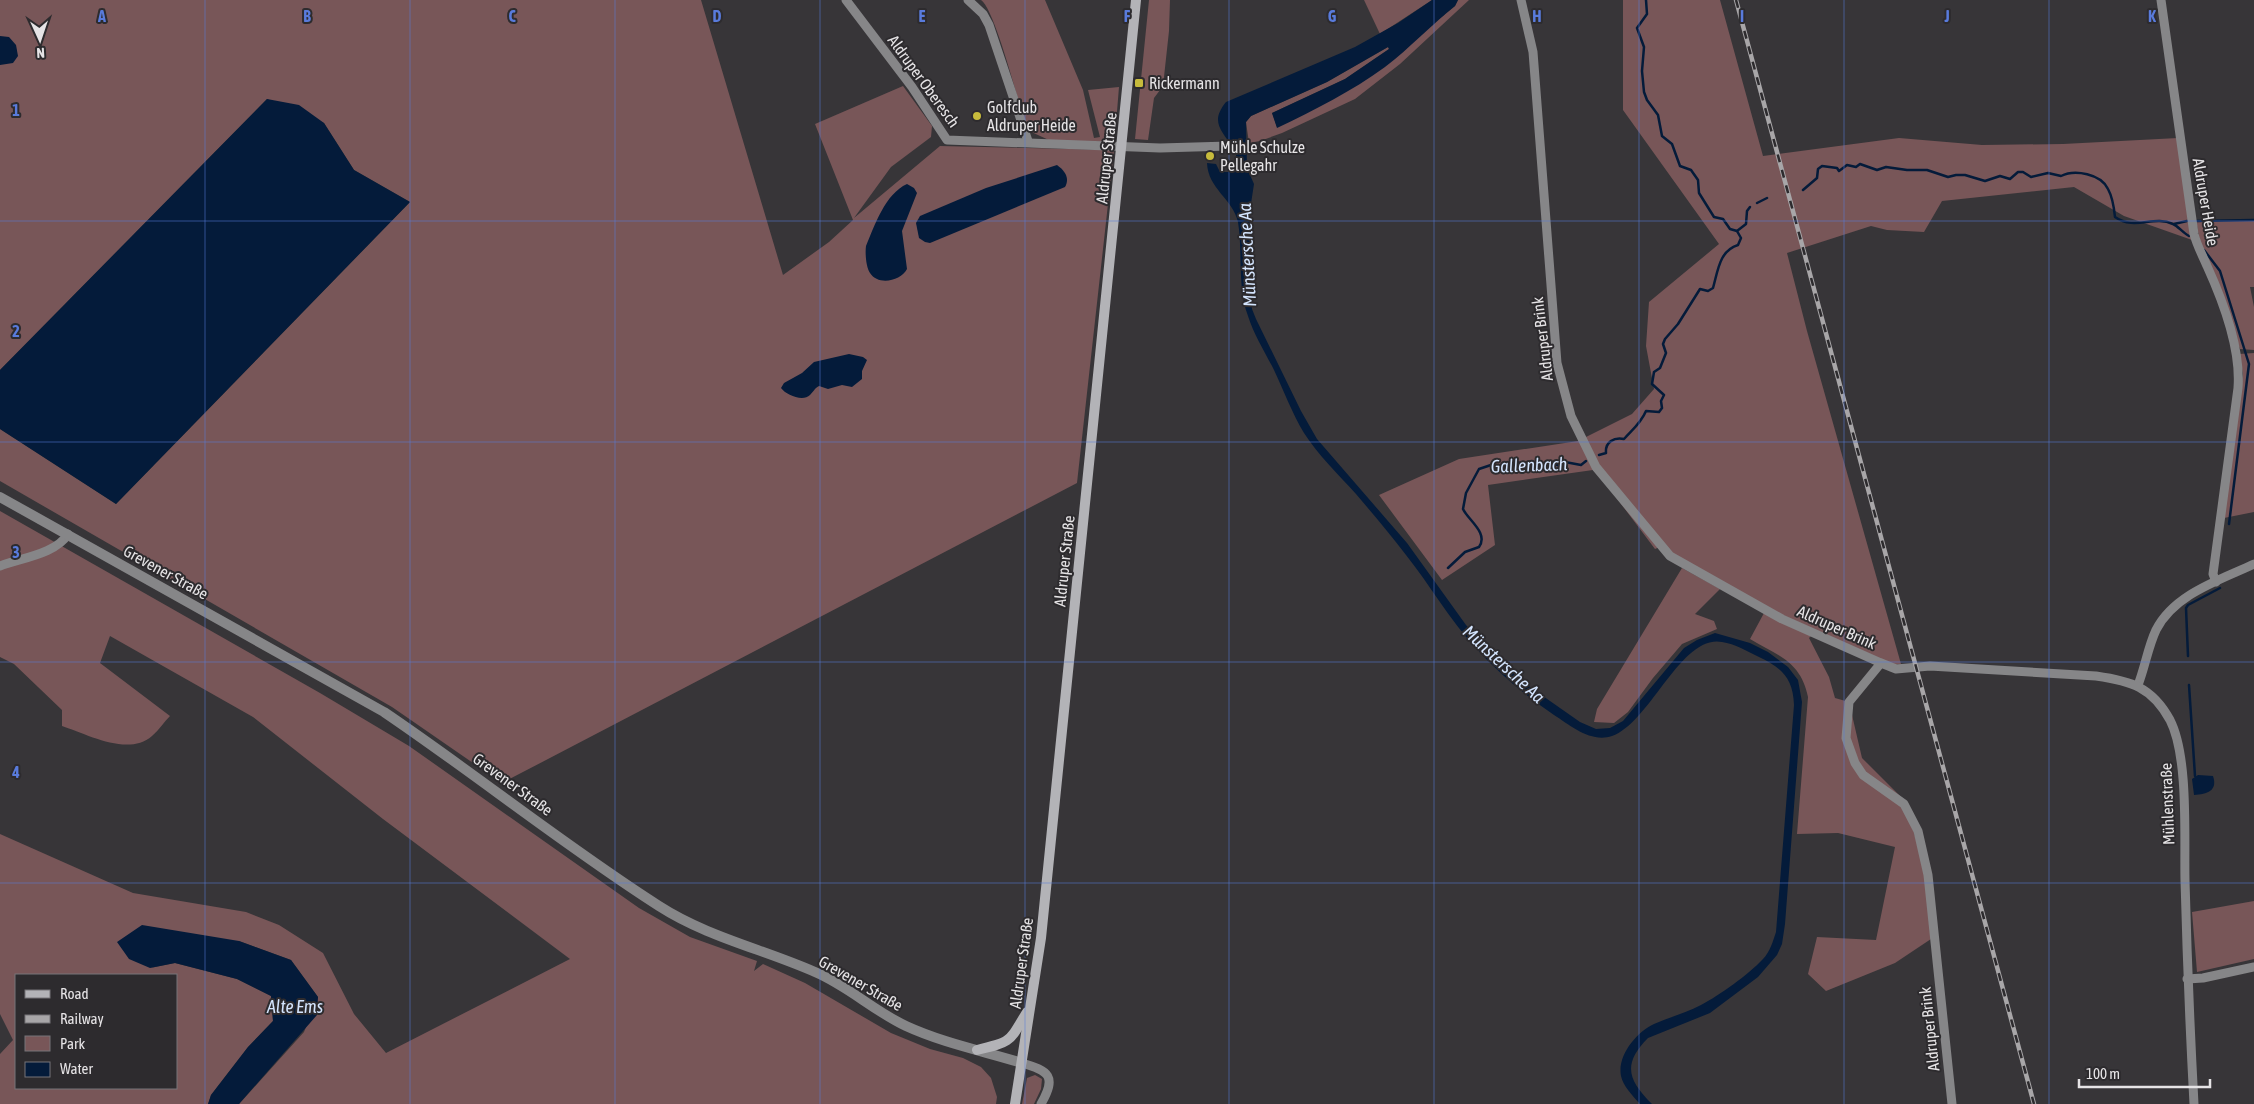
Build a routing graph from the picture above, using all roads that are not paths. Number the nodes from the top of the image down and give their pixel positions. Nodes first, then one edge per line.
1 (846, 0) edge
2 (968, 0) edge
3 (1136, 0) edge
4 (1520, 0) edge
5 (2161, 0) edge
6 (1028, 141) junction
7 (1229, 146) dead end
8 (1122, 147) junction
9 (0, 497) edge
10 (68, 534) junction
11 (2254, 564) edge
12 (0, 566) edge
13 (2216, 582) junction
14 (1881, 663) junction
15 (2096, 676) joint
16 (2138, 685) junction
17 (2254, 967) edge
18 (2187, 979) junction
19 (1030, 1007) junction
20 (977, 1050) junction
21 (1022, 1063) junction
22 (1015, 1104) edge
23 (1041, 1104) edge
24 (1952, 1104) edge
25 (2194, 1104) edge

1 - 6 street, Aldruper Oberesch
2 - 6 street
3 - 8 main road, Aldruper Straße
4 - 14 street, Aldruper Brink
5 - 13 street, Aldruper Heide
6 - 8 street, Aldruper Oberesch
7 - 8 street, Aldruper Oberesch
8 - 19 main road, Aldruper Straße
9 - 10 street, Grevener Straße
10 - 12 street
10 - 20 street, Grevener Straße
11 - 13 street
13 - 16 street
14 - 15 street, Aldruper Brink
14 - 24 street, Aldruper Brink
15 - 16 street, Mühlenstraße
16 - 18 street, Mühlenstraße
17 - 18 street
18 - 25 street, Mühlenstraße
19 - 20 main road
19 - 21 main road, Aldruper Straße
20 - 21 street, Grevener Straße
21 - 22 main road, Aldruper Straße
21 - 23 street

